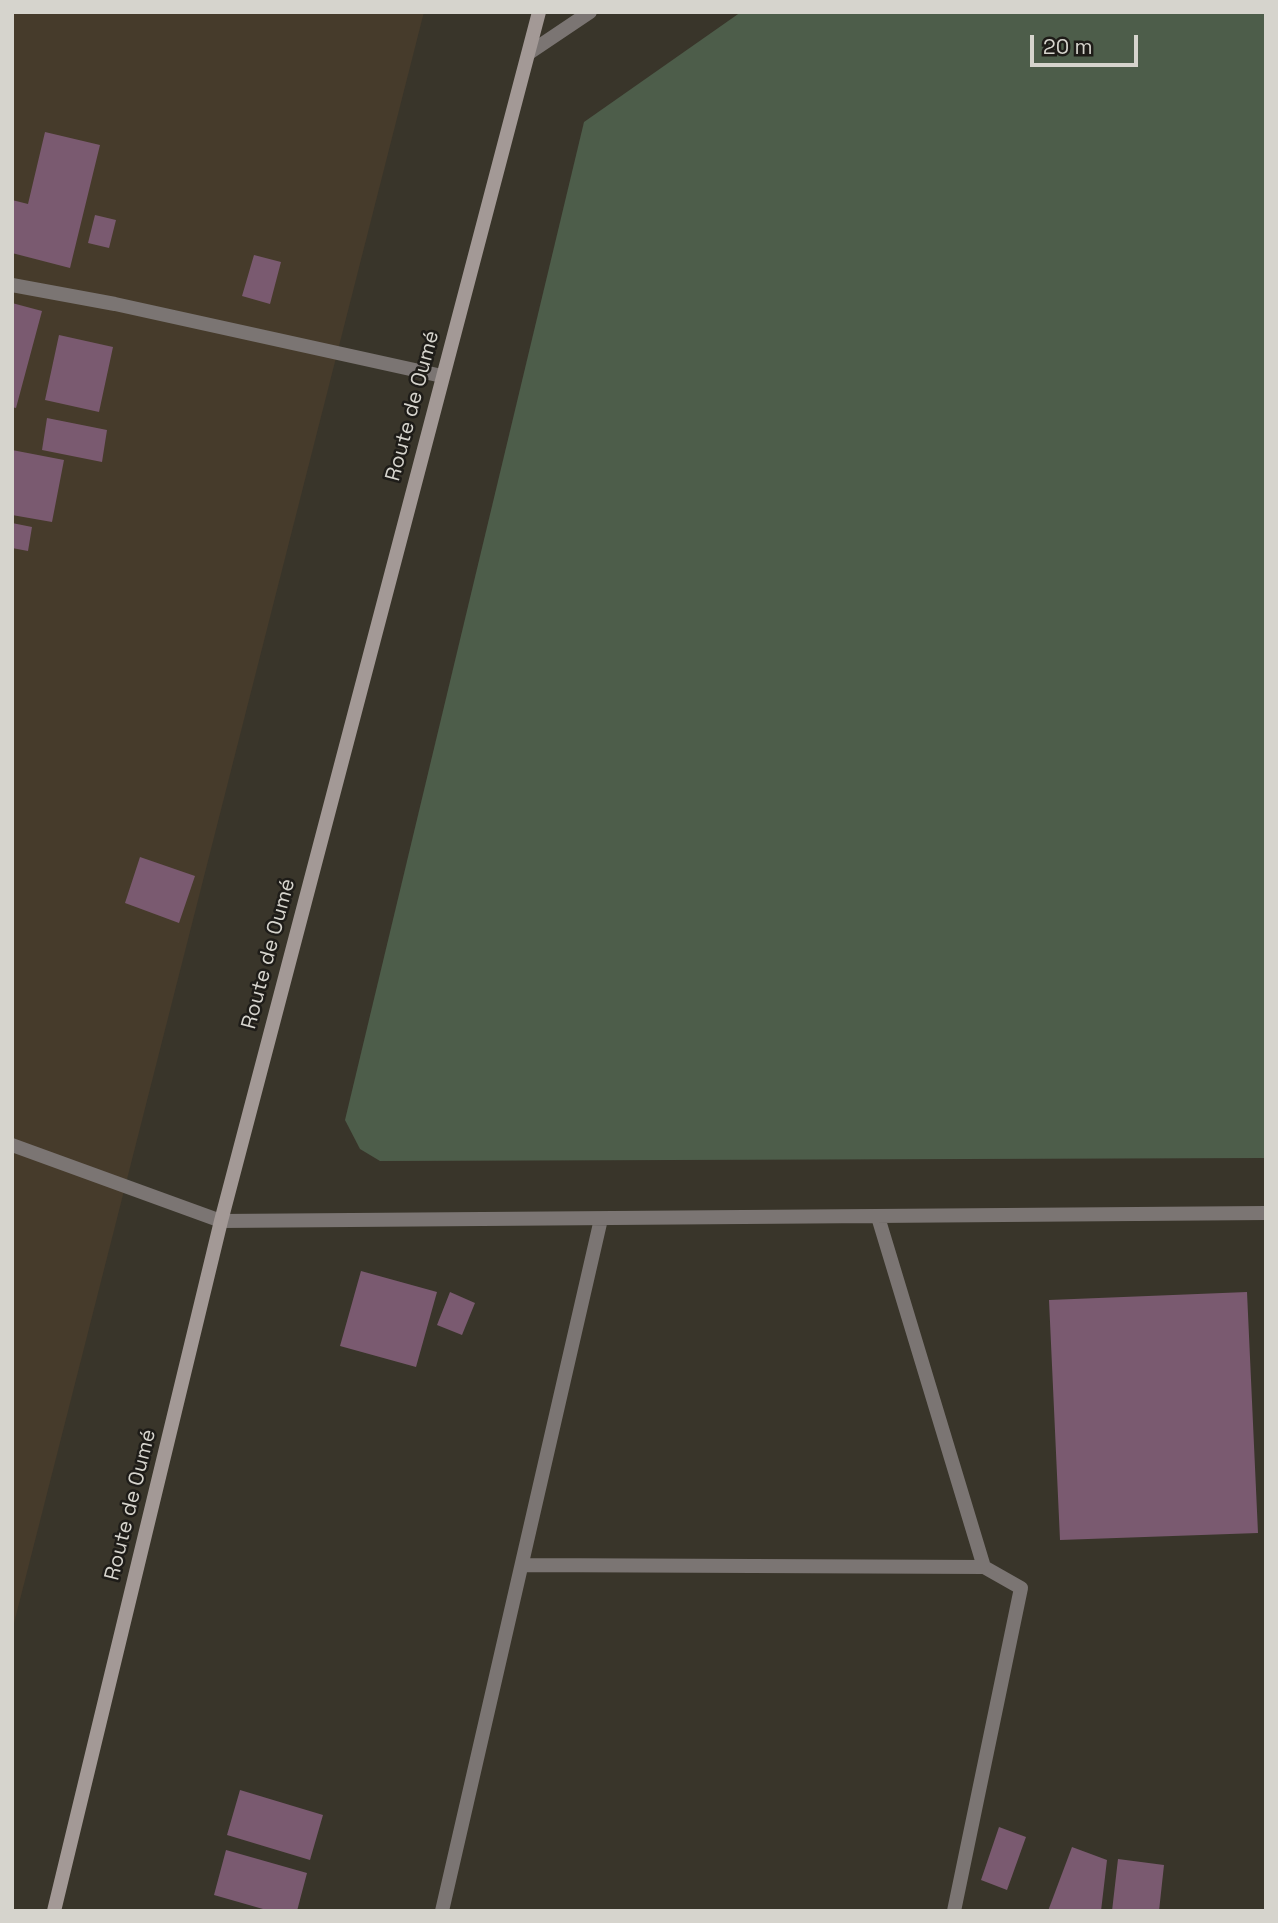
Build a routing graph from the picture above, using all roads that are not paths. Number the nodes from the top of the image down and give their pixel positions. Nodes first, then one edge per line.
1 (539, 12) edge
2 (590, 12) edge
3 (529, 53) junction
4 (12, 285) edge
5 (442, 376) junction
6 (12, 1145) edge
7 (1266, 1213) edge
8 (878, 1217) junction
9 (601, 1219) junction
10 (221, 1221) junction
11 (522, 1565) junction
12 (984, 1567) junction
13 (54, 1911) edge
14 (442, 1911) edge
15 (954, 1911) edge

1 - 3 main road, Route de Oumé
2 - 3 street
3 - 5 main road, Route de Oumé
4 - 5 street
5 - 10 main road, Route de Oumé
6 - 10 street
7 - 8 street
8 - 9 street
8 - 12 street
9 - 10 street
9 - 11 street
10 - 13 main road, Route de Oumé
11 - 12 street
11 - 14 street
12 - 15 street

